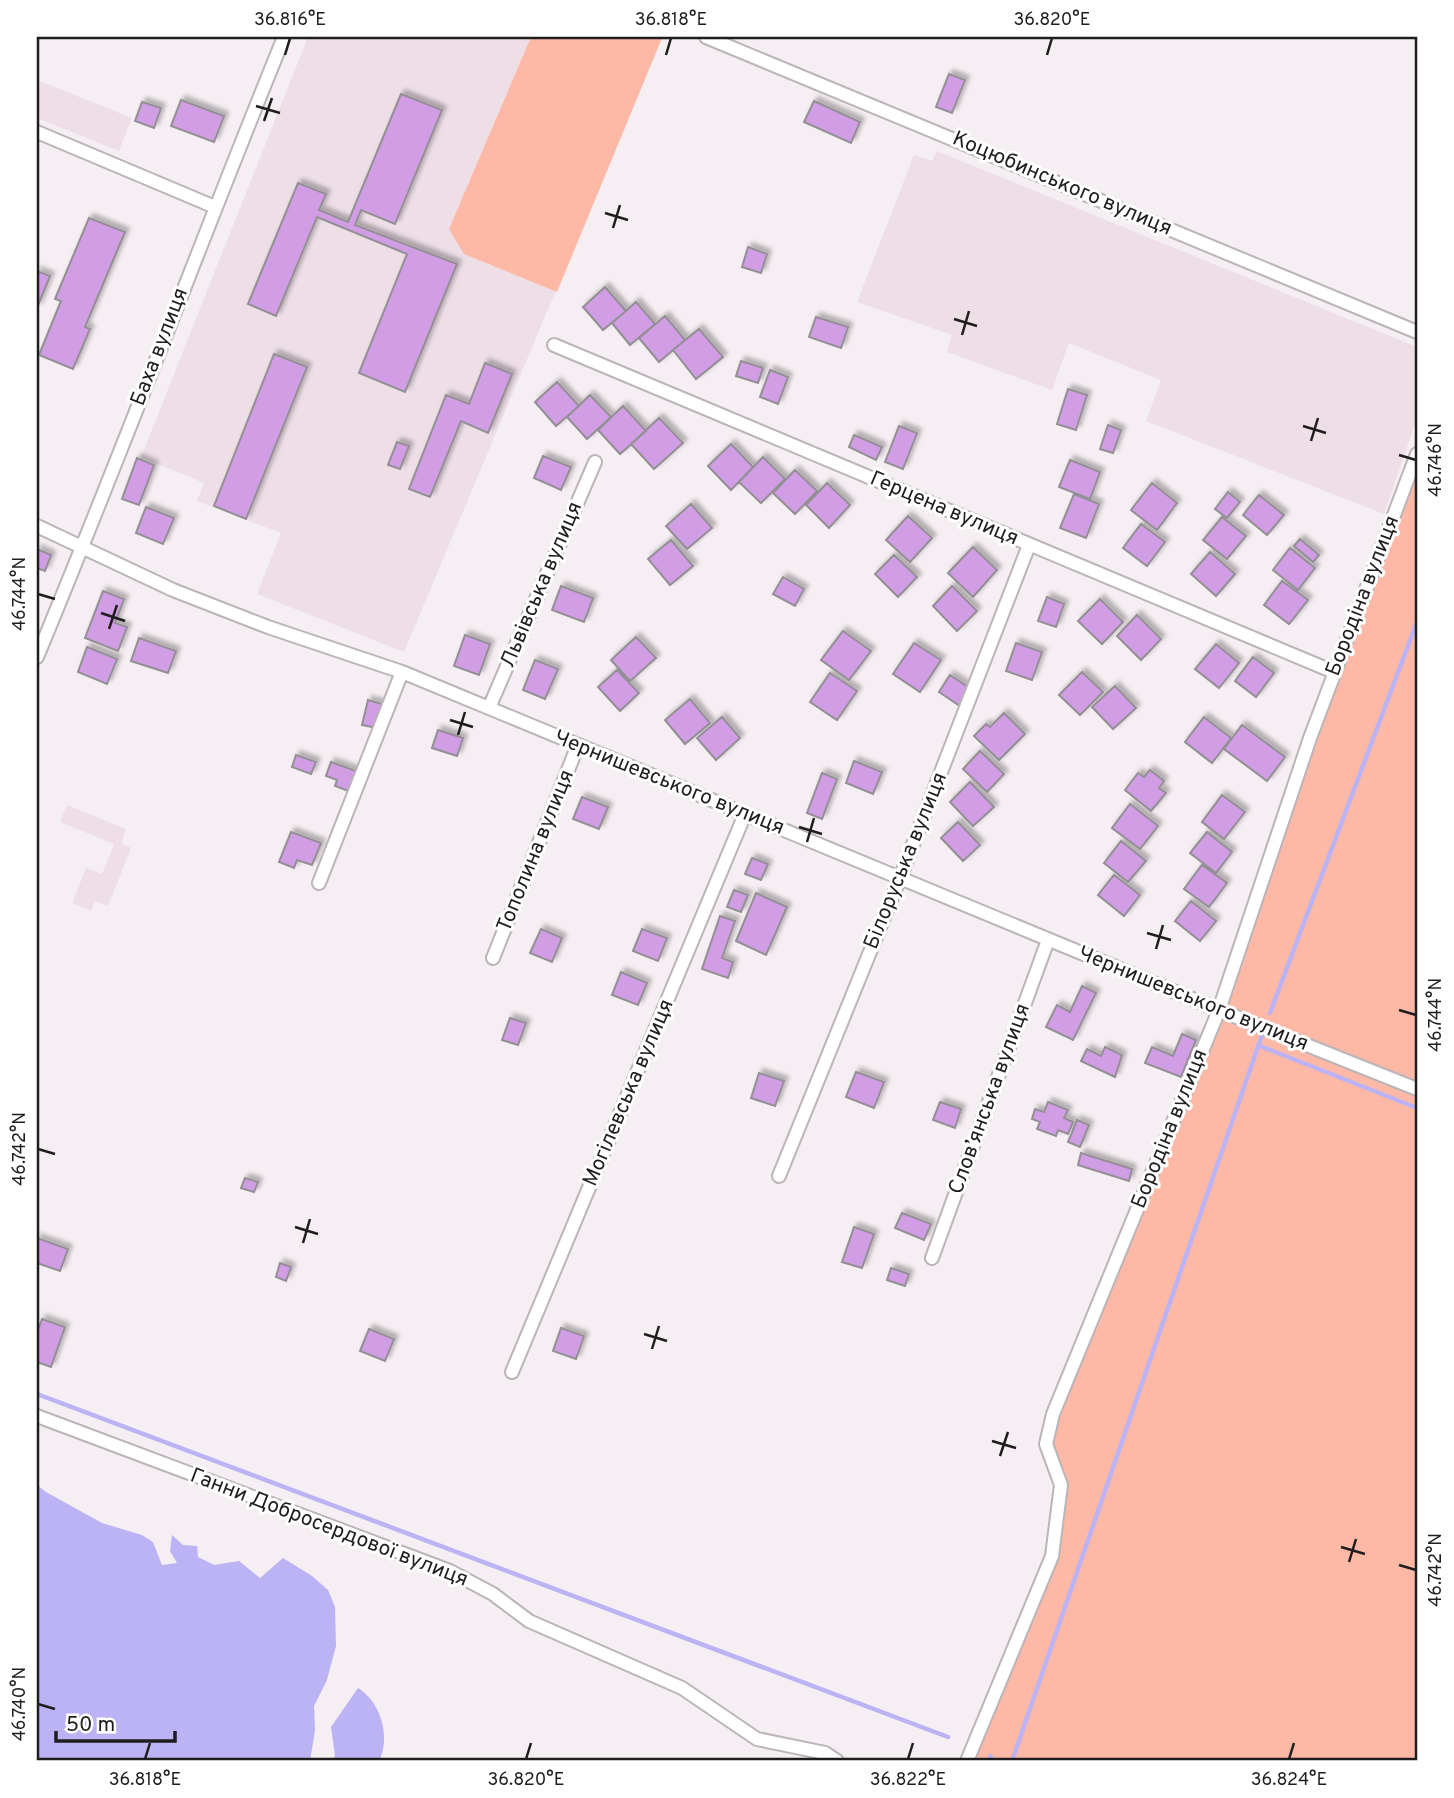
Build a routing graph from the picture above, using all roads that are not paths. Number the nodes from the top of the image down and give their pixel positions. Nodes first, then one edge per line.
1 (284, 37) edge
2 (706, 37) edge
3 (37, 132) edge
4 (215, 207) junction
5 (1417, 332) edge
6 (554, 345) dead end
7 (1417, 454) edge
8 (595, 462) dead end
9 (37, 526) edge
10 (1029, 545) junction
11 (82, 548) junction
12 (37, 657) edge
13 (402, 672) junction
14 (1334, 672) junction
15 (489, 708) junction
16 (578, 745) junction
17 (745, 814) junction
18 (900, 878) junction
19 (319, 883) dead end
20 (1048, 940) junction
21 (494, 958) dead end
22 (1219, 1010) junction
23 (1417, 1089) edge
24 (779, 1175) dead end
25 (932, 1258) dead end
26 (512, 1372) dead end
27 (37, 1416) edge
28 (837, 1761) edge
29 (967, 1761) edge

1 - 4 street, Баха вулиця
2 - 5 street, Коцюбинського вулиця
3 - 4 street
4 - 11 street, Баха вулиця
6 - 10 street, Герцена вулиця
7 - 14 street, Бородіна вулиця
8 - 15 street, Львівська вулиця
9 - 11 street, Чернишевського вулиця
10 - 14 street, Герцена вулиця
10 - 18 street, Білоруська вулиця
11 - 12 street, Баха вулиця
11 - 13 street, Чернишевського вулиця
13 - 15 street, Чернишевського вулиця
13 - 19 street
14 - 22 street, Бородіна вулиця
15 - 16 street, Чернишевського вулиця
16 - 17 street, Чернишевського вулиця
16 - 21 street, Тополина вулиця
17 - 18 street, Чернишевського вулиця
17 - 26 street, Могілевська вулиця
18 - 20 street, Чернишевського вулиця
18 - 24 street, Білоруська вулиця
20 - 22 street, Чернишевського вулиця
20 - 25 street, Слов’янська вулиця
22 - 23 street, Чернишевського вулиця
22 - 29 street, Бородіна вулиця
27 - 28 street, Ганни Добросердової вулиця

